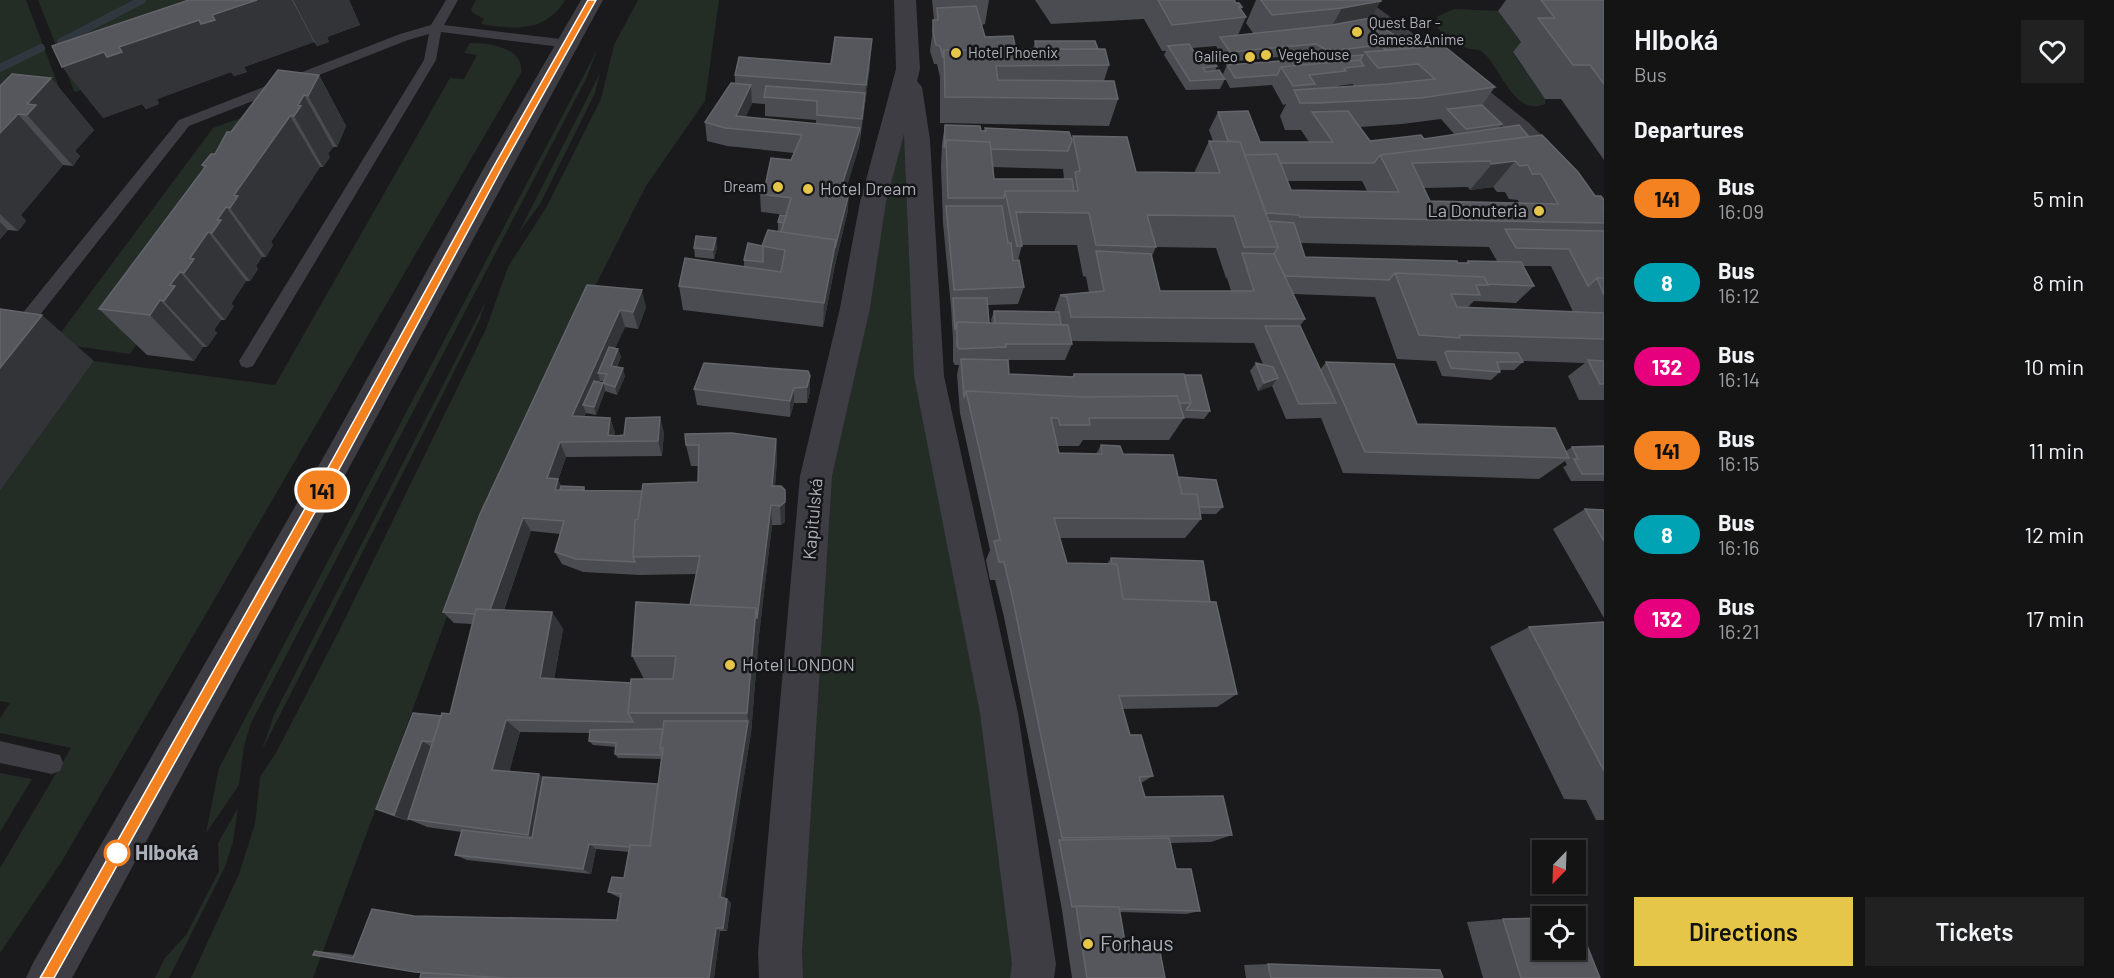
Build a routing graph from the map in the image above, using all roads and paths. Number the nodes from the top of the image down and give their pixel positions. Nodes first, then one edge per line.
1 (452, 0) edge
2 (592, 0) edge
3 (905, 0) edge
4 (1352, 0) edge
5 (435, 28) junction
6 (569, 44) junction
7 (908, 69) junction
8 (1604, 225) edge
9 (0, 353) edge
10 (247, 361) dead end
11 (0, 752) edge
12 (52, 763) dead end
13 (48, 978) edge
14 (781, 978) edge
15 (1032, 978) edge

1 - 5 lane
2 - 6 street
3 - 7 street, Kapitulská
4 - 8 street
5 - 6 lane
5 - 9 lane
5 - 10 lane
6 - 13 street
7 - 14 street, Kapitulská
7 - 15 street, Kapitulská
11 - 12 lane

